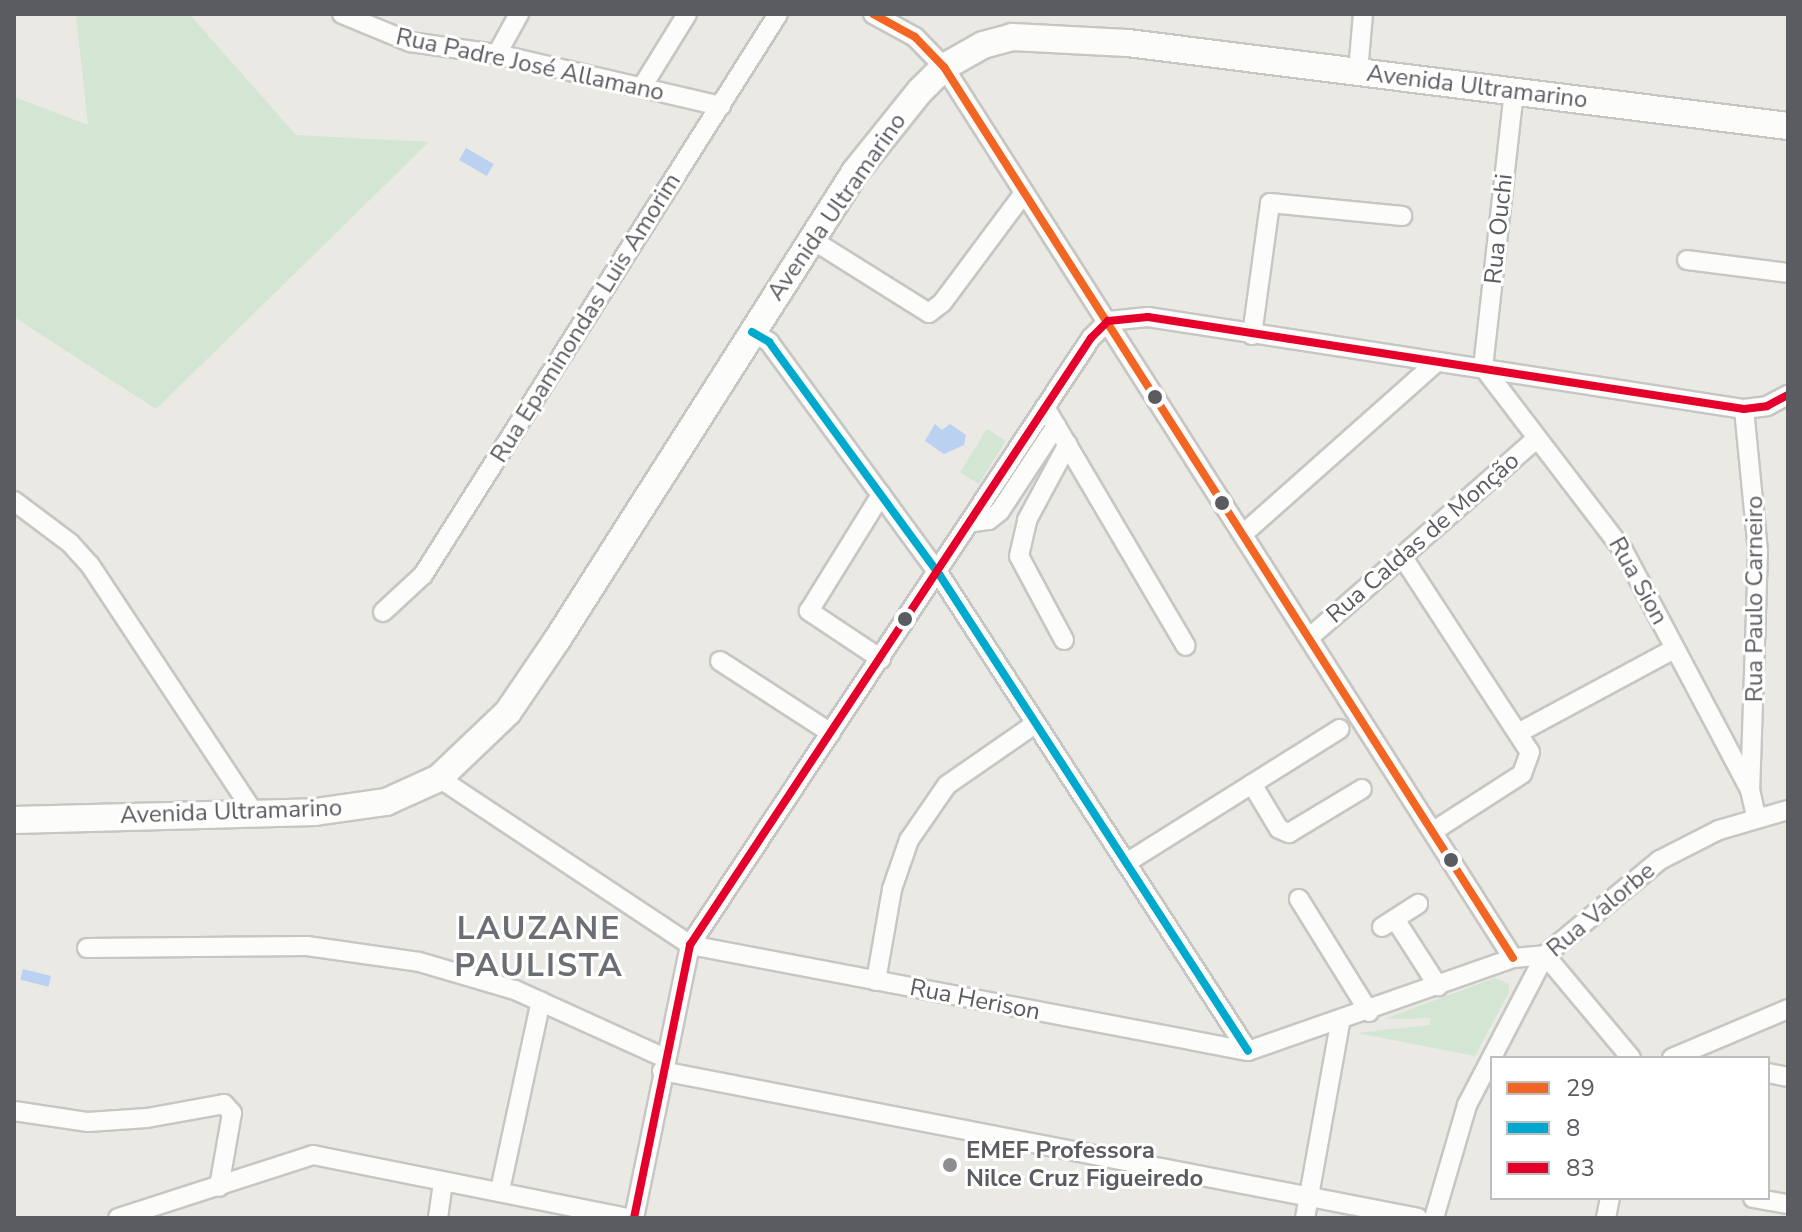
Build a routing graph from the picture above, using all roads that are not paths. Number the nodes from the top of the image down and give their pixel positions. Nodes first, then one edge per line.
1 (519, 14) edge
2 (687, 14) edge
3 (778, 14) edge
4 (873, 14) edge
5 (1363, 14) edge
6 (352, 17) edge
7 (497, 54) junction
8 (944, 67) junction
9 (1358, 72) junction
10 (642, 87) junction
11 (1514, 91) junction
12 (721, 106) junction
13 (1788, 126) edge
14 (1024, 193) junction
15 (1402, 216) dead end
16 (811, 239) junction
17 (1687, 260) dead end
18 (1788, 273) edge
19 (1108, 321) junction
20 (752, 332) junction
21 (1252, 335) junction
22 (1437, 362) junction
23 (1483, 367) junction
24 (1788, 395) edge
25 (1045, 407) junction
26 (1744, 409) junction
27 (1056, 426) junction
28 (1536, 439) junction
29 (1068, 444) junction
30 (881, 495) junction
31 (14, 501) edge
32 (974, 522) junction
33 (1243, 534) junction
34 (1402, 556) junction
35 (939, 574) junction
36 (383, 612) dead end
37 (1310, 637) junction
38 (1064, 640) dead end
39 (1186, 646) dead end
40 (1674, 649) junction
41 (881, 659) junction
42 (720, 661) dead end
43 (1035, 724) junction
44 (1340, 729) dead end
45 (1520, 732) junction
46 (831, 733) junction
47 (439, 778) junction
48 (1252, 784) junction
49 (1362, 789) dead end
50 (1750, 790) junction
51 (1788, 810) edge
52 (254, 813) junction
53 (1756, 817) junction
54 (14, 820) edge
55 (1435, 830) junction
56 (1126, 863) junction
57 (1299, 899) dead end
58 (1418, 904) dead end
59 (690, 945) junction
60 (87, 948) dead end
61 (1545, 955) junction
62 (1513, 958) junction
63 (876, 981) junction
64 (1438, 986) junction
65 (541, 1001) junction
66 (1788, 1009) edge
67 (1369, 1012) junction
68 (1340, 1023) junction
69 (1248, 1051) junction
70 (1492, 1056) edge
71 (1629, 1056) edge
72 (1682, 1056) edge
73 (1490, 1061) edge
74 (664, 1065) junction
75 (14, 1111) edge
76 (443, 1181) junction
77 (219, 1187) junction
78 (500, 1190) junction
79 (1309, 1197) junction
80 (1765, 1200) edge
81 (1788, 1204) edge
82 (571, 1212) edge
83 (118, 1218) edge
84 (438, 1218) edge
85 (627, 1218) edge
86 (634, 1218) edge
87 (1305, 1218) edge
88 (1418, 1218) edge
89 (1434, 1218) edge

1 - 7 street
2 - 10 street
3 - 12 street, Rua Epaminondas Luis Amorim
4 - 8 street
5 - 9 street
6 - 7 street, Rua Padre José Allamano
7 - 10 street, Rua Padre José Allamano
8 - 9 street, Avenida Ultramarino
8 - 14 street
8 - 16 street, Avenida Ultramarino
9 - 11 street, Avenida Ultramarino
10 - 12 street, Rua Padre José Allamano
11 - 13 street, Avenida Ultramarino
11 - 23 street, Rua Ouchi
12 - 36 street, Rua Epaminondas Luis Amorim
14 - 16 street
14 - 19 street
15 - 21 street
16 - 20 street, Avenida Ultramarino
17 - 18 street
19 - 21 street
19 - 25 street
19 - 33 street
20 - 30 street
20 - 47 street, Avenida Ultramarino
21 - 22 street
22 - 23 street
22 - 33 street
23 - 26 street
23 - 28 street, Rua Sion
24 - 26 street
25 - 27 street
25 - 32 street
26 - 50 street, Rua Paulo Carneiro
27 - 29 street
27 - 32 street
28 - 34 street, Rua Caldas de Monção
28 - 40 street, Rua Sion
29 - 38 street
29 - 39 street
30 - 35 street
30 - 41 street
31 - 52 street
32 - 35 street
33 - 37 street
34 - 37 street, Rua Caldas de Monção
34 - 45 street
35 - 41 street
35 - 43 street
37 - 55 street
40 - 45 street
40 - 50 street, Rua Sion
41 - 46 street
42 - 46 street
43 - 56 street
43 - 63 street
44 - 48 street
45 - 55 street
46 - 59 street
47 - 52 street, Avenida Ultramarino
47 - 59 street, Rua Herison
48 - 49 street
48 - 56 street
50 - 53 street, Rua Sion
51 - 53 street, Rua Valorbe
52 - 54 street, Avenida Ultramarino
53 - 61 street, Rua Valorbe
55 - 62 street
56 - 69 street
57 - 67 street
58 - 64 street
59 - 63 street, Rua Herison
59 - 74 street
60 - 65 street
61 - 62 street, Rua Herison
61 - 70 street, Rua Valorbe
61 - 71 street
62 - 64 street, Rua Herison
63 - 69 street, Rua Herison
64 - 67 street, Rua Herison
65 - 74 street
65 - 78 street
66 - 72 street
67 - 68 street, Rua Herison
68 - 69 street, Rua Herison
68 - 79 street
73 - 89 street, Rua Valorbe
74 - 79 street
74 - 86 street
75 - 77 street
76 - 77 street
76 - 78 street
76 - 84 street
77 - 83 street
78 - 82 street
79 - 87 street
79 - 88 street
80 - 81 street
82 - 85 street

